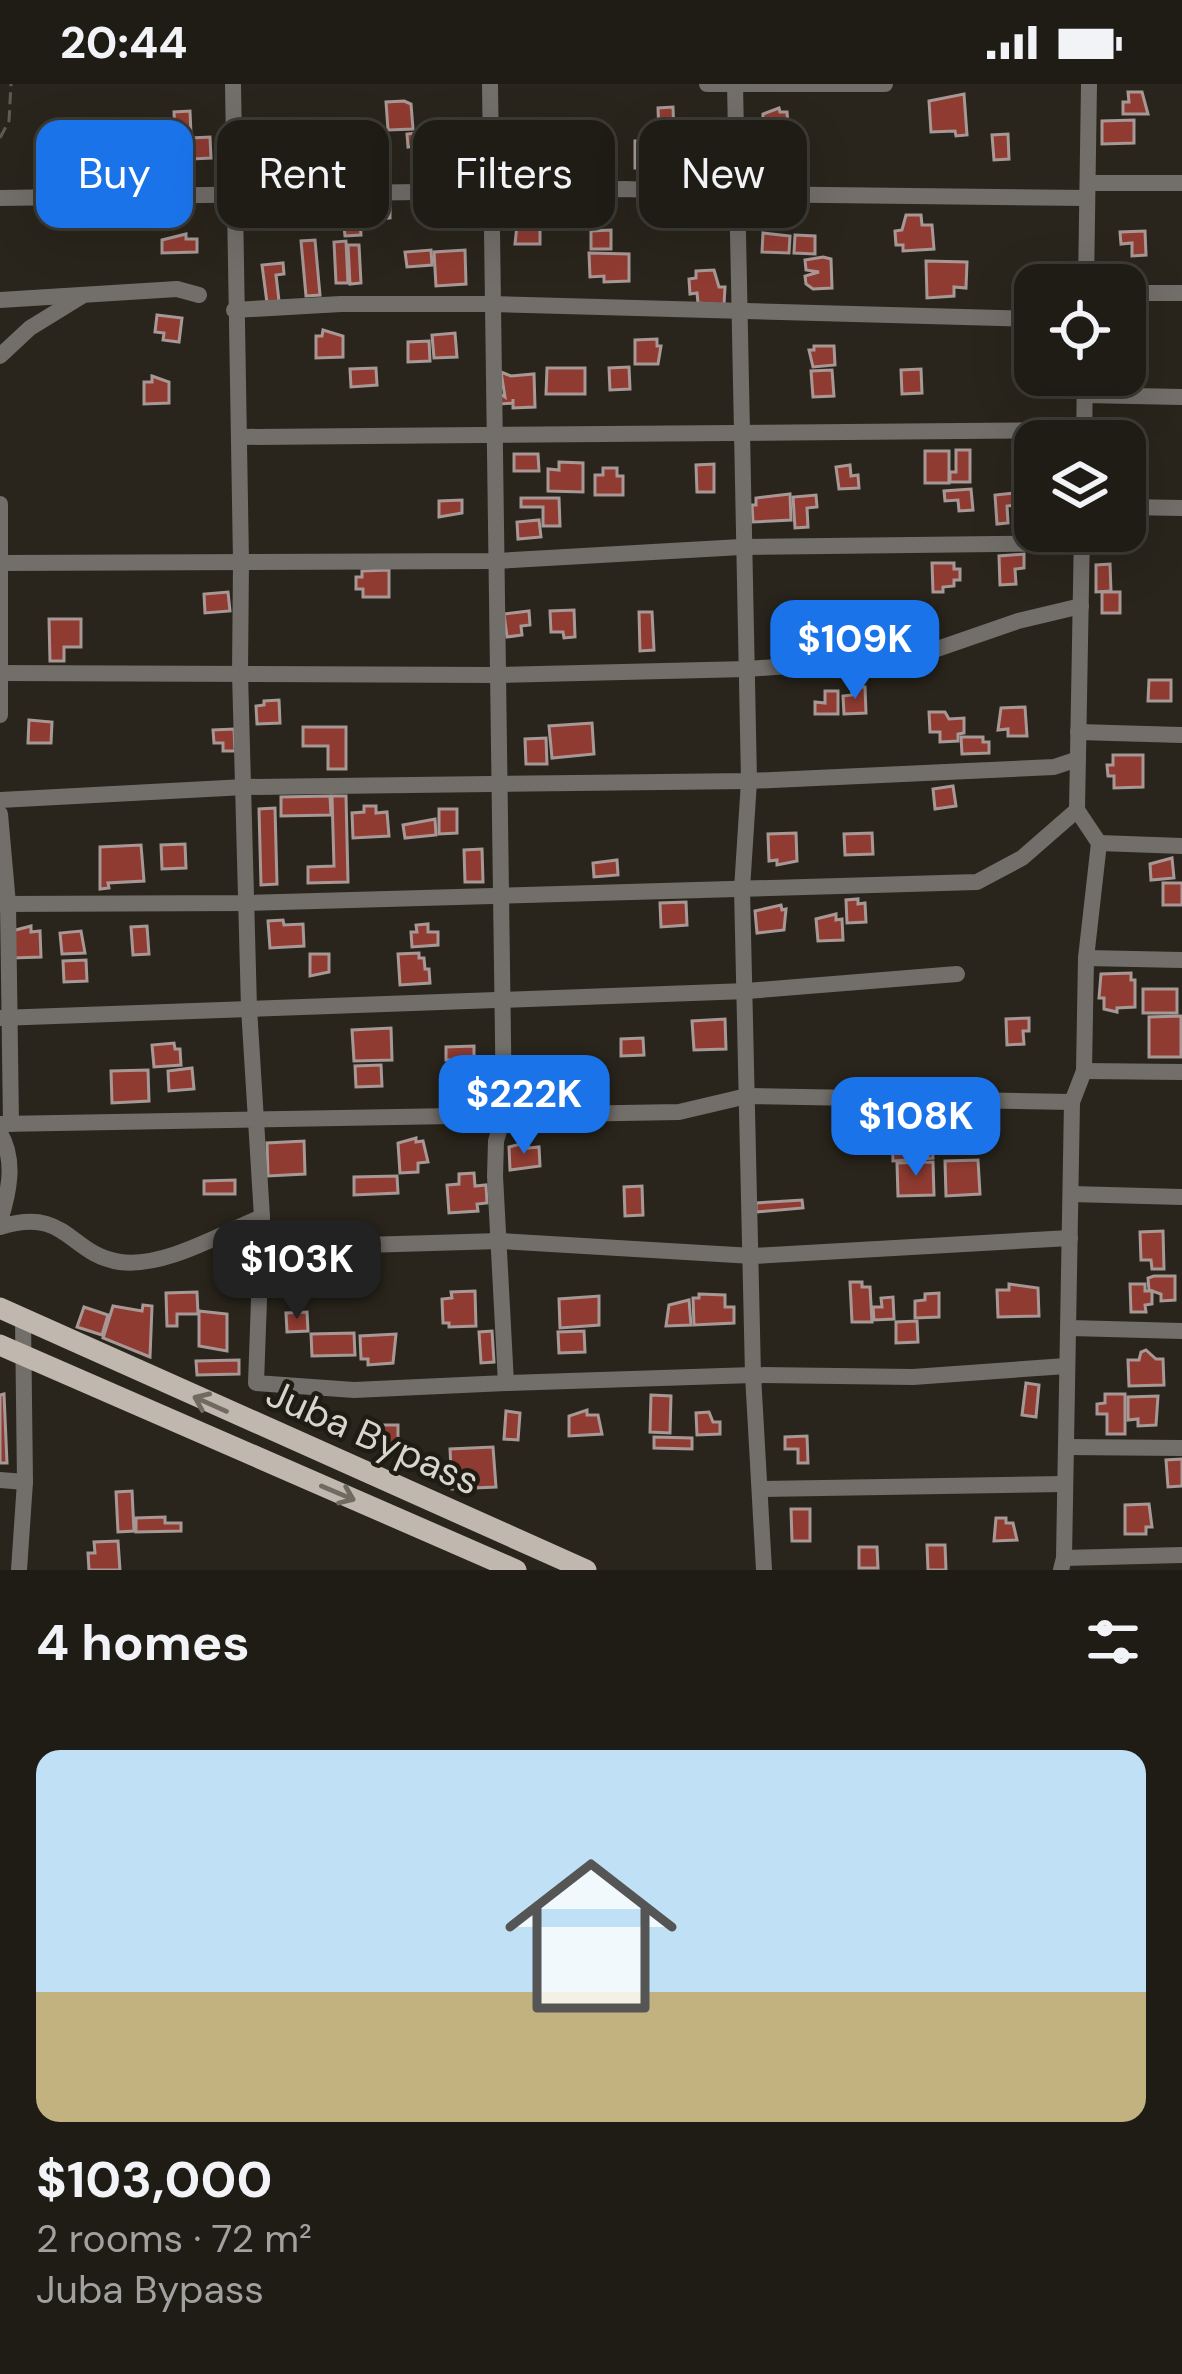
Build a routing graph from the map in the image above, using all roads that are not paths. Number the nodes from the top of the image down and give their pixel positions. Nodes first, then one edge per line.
1 (233, 84) edge
2 (490, 84) edge
3 (707, 84) edge
4 (885, 84) edge
5 (1089, 84) edge
6 (735, 85) edge
7 (234, 120) edge
8 (490, 120) edge
9 (735, 120) edge
10 (1182, 183) edge
11 (1087, 190) junction
12 (807, 193) edge
13 (1, 195) edge
14 (217, 197) edge
15 (235, 228) edge
16 (491, 228) edge
17 (736, 228) edge
18 (1086, 264) edge
19 (1146, 292) edge
20 (88, 293) junction
21 (1182, 293) edge
22 (199, 295) dead end
23 (0, 300) edge
24 (490, 304) junction
25 (234, 310) junction
26 (736, 312) junction
27 (1014, 319) edge
28 (0, 356) edge
29 (1133, 396) edge
30 (1182, 397) edge
31 (743, 433) junction
32 (493, 435) junction
33 (1014, 435) edge
34 (240, 437) junction
35 (0, 504) edge
36 (1146, 507) edge
37 (1182, 508) edge
38 (1014, 539) edge
39 (741, 547) junction
40 (1082, 552) edge
41 (496, 561) junction
42 (242, 562) junction
43 (1, 563) edge
44 (1081, 606) junction
45 (747, 669) junction
46 (0, 673) edge
47 (240, 673) junction
48 (496, 675) junction
49 (0, 716) edge
50 (1078, 732) junction
51 (1182, 735) edge
52 (1078, 759) junction
53 (748, 781) junction
54 (500, 784) junction
55 (245, 787) junction
56 (0, 800) edge
57 (1077, 809) junction
58 (0, 814) edge
59 (1099, 843) junction
60 (1182, 846) edge
61 (742, 889) junction
62 (499, 896) junction
63 (247, 903) junction
64 (4, 904) edge
65 (1086, 958) junction
66 (1182, 960) edge
67 (957, 974) dead end
68 (747, 991) junction
69 (501, 999) junction
70 (249, 1008) junction
71 (5, 1018) edge
72 (1084, 1071) junction
73 (1182, 1072) edge
74 (747, 1096) junction
75 (1072, 1102) junction
76 (504, 1114) junction
77 (254, 1120) junction
78 (4, 1127) edge
79 (1071, 1194) junction
80 (1182, 1197) edge
81 (262, 1217) junction
82 (0, 1224) edge
83 (1070, 1238) junction
84 (500, 1241) junction
85 (262, 1247) junction
86 (753, 1256) junction
87 (0, 1308) edge
88 (23, 1319) junction
89 (1070, 1328) junction
90 (1182, 1331) edge
91 (0, 1345) edge
92 (23, 1355) junction
93 (1066, 1366) junction
94 (753, 1375) junction
95 (506, 1383) junction
96 (1066, 1447) junction
97 (1182, 1448) edge
98 (0, 1480) edge
99 (25, 1481) junction
100 (1063, 1484) junction
101 (762, 1489) junction
102 (1182, 1555) edge
103 (1063, 1564) edge
104 (19, 1570) edge
105 (515, 1570) edge
106 (586, 1570) edge
107 (764, 1570) edge

1 - 7 street
2 - 8 street
3 - 6 street
4 - 6 street
5 - 11 street
6 - 9 street
10 - 11 street
11 - 12 street
11 - 18 street
13 - 14 street
15 - 25 street
16 - 24 street
17 - 26 street
19 - 21 street
20 - 22 street
20 - 23 street
20 - 28 street
24 - 25 street
24 - 26 street
24 - 32 street
25 - 34 street
26 - 27 street
26 - 31 street
29 - 30 street
31 - 32 street
31 - 33 street
31 - 39 street
32 - 34 street
32 - 41 street
34 - 42 street
35 - 43 street
36 - 37 street
38 - 39 street
39 - 41 street
39 - 45 street
40 - 44 street
41 - 42 street
41 - 48 street
42 - 43 street
42 - 47 street
43 - 46 street
44 - 45 street
44 - 50 street
45 - 48 street
45 - 53 street
46 - 47 street
46 - 49 street
47 - 48 street
47 - 55 street
48 - 54 street
50 - 51 street
50 - 52 street
52 - 53 street
52 - 57 street
53 - 54 street
53 - 61 street
54 - 55 street
54 - 62 street
55 - 56 street
55 - 63 street
57 - 59 street
57 - 61 street
58 - 64 street
59 - 60 street
59 - 65 street
61 - 62 street
61 - 68 street
62 - 63 street
62 - 69 street
63 - 64 street
63 - 70 street
64 - 71 street
65 - 66 street
65 - 72 street
67 - 68 street
68 - 69 street
68 - 74 street
69 - 70 street
69 - 76 street
70 - 71 street
70 - 77 street
71 - 78 street
72 - 73 street
72 - 75 street
74 - 75 street
74 - 76 street
74 - 86 street
75 - 79 street
76 - 77 street
76 - 84 street
77 - 78 street
77 - 81 street
78 - 82 street
79 - 80 street
79 - 83 street
81 - 82 street
81 - 85 street
83 - 86 street
83 - 89 street
84 - 85 street
84 - 86 street
84 - 95 street
85 - 95 street
86 - 94 street
87 - 88 main road, Juba Bypass
88 - 92 street
106 -> 88 main road, Juba Bypass
89 - 90 street
89 - 93 street
91 - 92 main road, Juba Bypass
92 - 99 street
92 -> 105 main road, Juba Bypass
93 - 94 street
93 - 96 street
94 - 95 street
94 - 101 street
96 - 97 street
96 - 100 street
98 - 99 street
99 - 104 street
100 - 101 street
100 - 103 street
101 - 107 street
102 - 103 street

